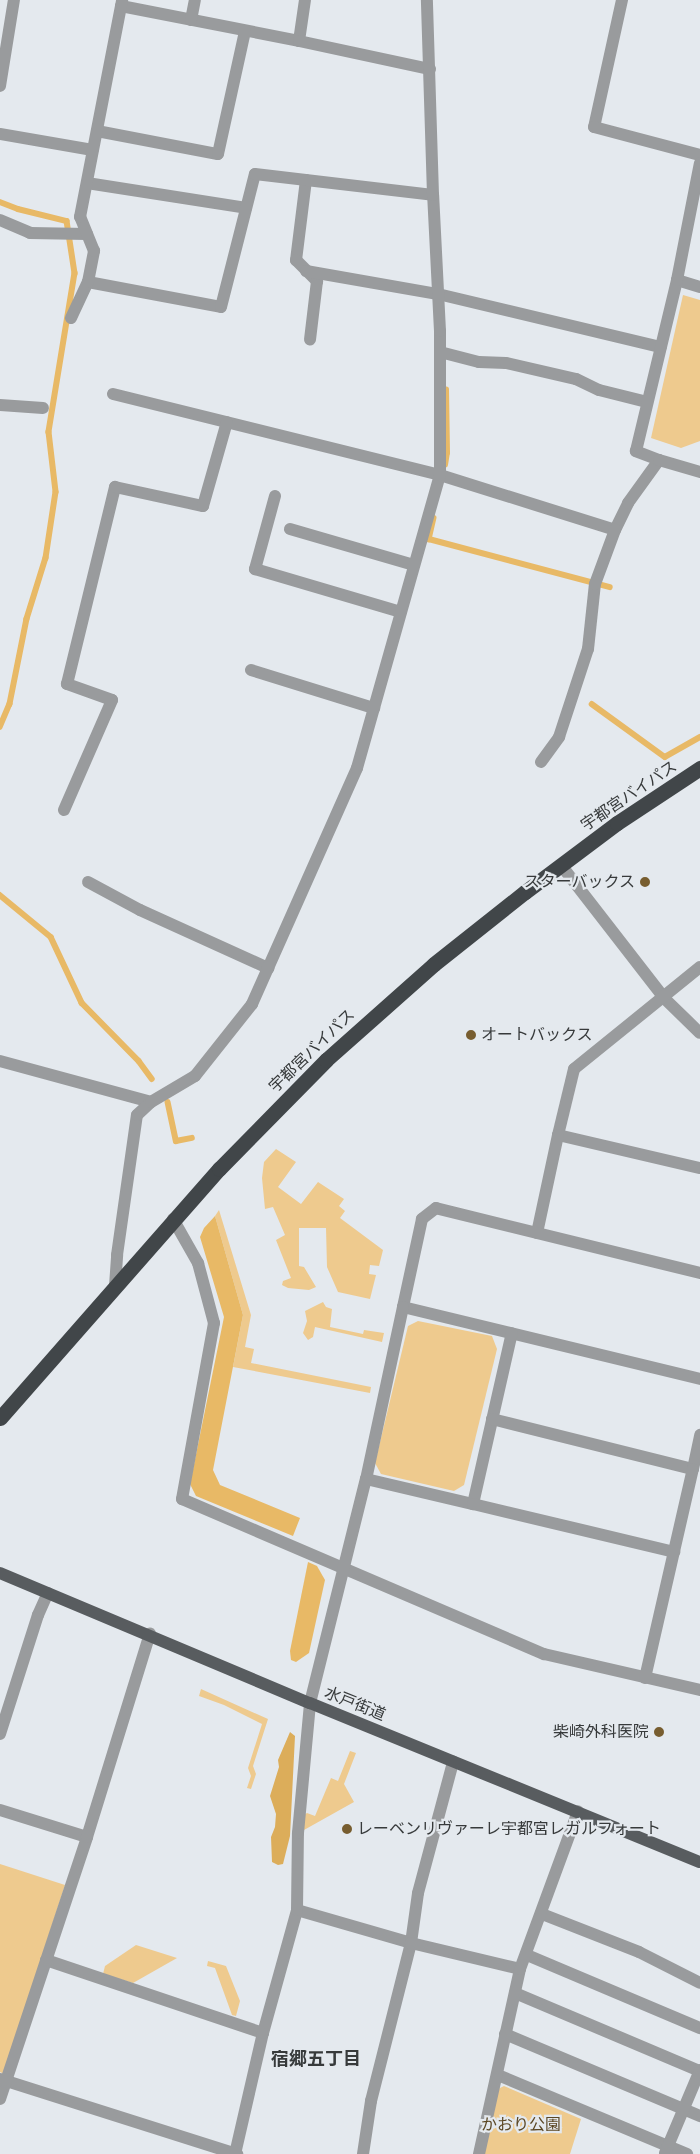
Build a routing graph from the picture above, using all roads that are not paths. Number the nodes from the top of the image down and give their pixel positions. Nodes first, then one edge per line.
1 (14, 0) edge
2 (195, 0) edge
3 (305, 0) edge
4 (427, 0) edge
5 (622, 0) edge
6 (121, 3) edge
7 (191, 20) junction
8 (245, 31) junction
9 (299, 41) junction
10 (430, 69) junction
11 (0, 86) edge
12 (97, 132) junction
13 (0, 134) edge
14 (93, 150) junction
15 (700, 155) edge
16 (700, 163) edge
17 (306, 180) junction
18 (87, 183) junction
19 (433, 195) junction
20 (246, 208) junction
21 (0, 220) edge
22 (87, 234) junction
23 (306, 271) junction
24 (676, 280) junction
25 (88, 282) junction
26 (700, 287) edge
27 (438, 294) junction
28 (71, 318) dead end
29 (310, 340) dead end
30 (661, 347) junction
31 (440, 352) junction
32 (113, 394) dead end
33 (648, 402) junction
34 (0, 405) edge
35 (43, 408) dead end
36 (227, 422) junction
37 (659, 460) junction
38 (700, 472) edge
39 (440, 475) junction
40 (275, 496) dead end
41 (290, 529) dead end
42 (615, 530) junction
43 (414, 565) junction
44 (401, 612) junction
45 (251, 670) dead end
46 (374, 708) junction
47 (541, 762) dead end
48 (700, 768) edge
49 (64, 810) dead end
50 (561, 865) junction
51 (88, 882) dead end
52 (700, 967) edge
53 (268, 968) junction
54 (664, 998) junction
55 (700, 1033) edge
56 (0, 1061) edge
57 (152, 1102) junction
58 (558, 1135) junction
59 (700, 1168) edge
60 (174, 1219) junction
61 (537, 1233) junction
62 (700, 1273) edge
63 (116, 1286) junction
64 (403, 1307) junction
65 (512, 1333) junction
66 (700, 1379) edge
67 (0, 1418) edge
68 (492, 1419) junction
69 (700, 1435) edge
70 (693, 1469) junction
71 (366, 1479) junction
72 (474, 1504) junction
73 (674, 1552) junction
74 (343, 1569) junction
75 (0, 1573) edge
76 (48, 1594) junction
77 (150, 1634) junction
78 (645, 1678) junction
79 (700, 1690) edge
80 (310, 1703) junction
81 (0, 1734) edge
82 (453, 1762) junction
83 (0, 1810) edge
84 (578, 1811) junction
85 (87, 1836) junction
86 (700, 1862) edge
87 (297, 1910) junction
88 (542, 1914) junction
89 (411, 1943) junction
90 (527, 1955) junction
91 (46, 1960) junction
92 (520, 1969) junction
93 (700, 1983) edge
94 (515, 1993) junction
95 (700, 2028) edge
96 (263, 2032) junction
97 (505, 2034) junction
98 (700, 2070) edge
99 (498, 2075) junction
100 (3, 2080) edge
101 (0, 2099) edge
102 (684, 2109) junction
103 (700, 2116) edge
104 (667, 2150) edge
105 (236, 2154) edge
106 (363, 2154) edge
107 (479, 2154) edge
108 (687, 2154) edge

1 - 11 street
2 - 7 street
3 - 9 street
4 - 10 street
5 - 15 street
6 - 7 street
6 - 12 street
7 - 8 street
8 - 9 street
8 - 12 street
9 - 10 street
10 - 19 street
12 - 14 street
13 - 14 street
14 - 18 street
16 - 24 street
17 - 19 street
17 - 20 street
17 - 23 street
18 - 20 street
18 - 22 street
19 - 27 street
20 - 25 street
21 - 22 street
22 - 25 street
23 - 27 street
23 - 29 street
24 - 26 street
24 - 30 street
25 - 28 street
27 - 30 street
27 - 31 street
30 - 33 street
31 - 33 street
31 - 39 street
32 - 36 street
33 - 37 street
34 - 35 street
36 - 39 street
36 - 49 street
37 - 38 street
37 - 42 street
39 - 42 street
39 - 43 street
40 - 44 street
41 - 43 street
42 - 47 street
43 - 44 street
44 - 46 street
45 - 46 street
46 - 53 street
48 - 50 highway, 宇都宮バイパス
50 - 54 street
50 - 60 highway, 宇都宮バイパス
51 - 53 street
52 - 54 street
53 - 57 street
54 - 55 street
54 - 58 street
56 - 57 street
57 - 63 street
58 - 59 street
58 - 61 street
60 - 63 highway, 宇都宮バイパス
60 - 74 street
61 - 62 street
61 - 64 street
63 - 67 highway, 宇都宮バイパス
64 - 65 street
64 - 71 street
65 - 66 street
65 - 68 street
68 - 70 street
68 - 72 street
69 - 70 street
70 - 73 street
71 - 72 street
71 - 74 street
72 - 73 street
73 - 78 street
74 - 78 street
74 - 80 street
75 - 76 main road, 水戸街道
76 - 77 main road, 水戸街道
76 - 81 street
77 - 80 main road, 水戸街道
77 - 85 street
78 - 79 street
80 - 82 main road, 水戸街道
80 - 87 street
82 - 84 main road, 水戸街道
82 - 89 street
83 - 85 street
84 - 86 main road, 水戸街道
84 - 88 street
85 - 91 street
87 - 89 street
87 - 96 street
88 - 90 street
88 - 93 street
89 - 92 street
89 - 106 street
90 - 92 street
90 - 95 street
91 - 96 street
91 - 100 street
92 - 94 street
94 - 97 street
94 - 98 street
96 - 105 street
97 - 99 street
97 - 102 street
98 - 102 street
99 - 104 street
99 - 107 street
100 - 101 street
100 - 105 street
102 - 103 street
102 - 104 street
104 - 108 street

